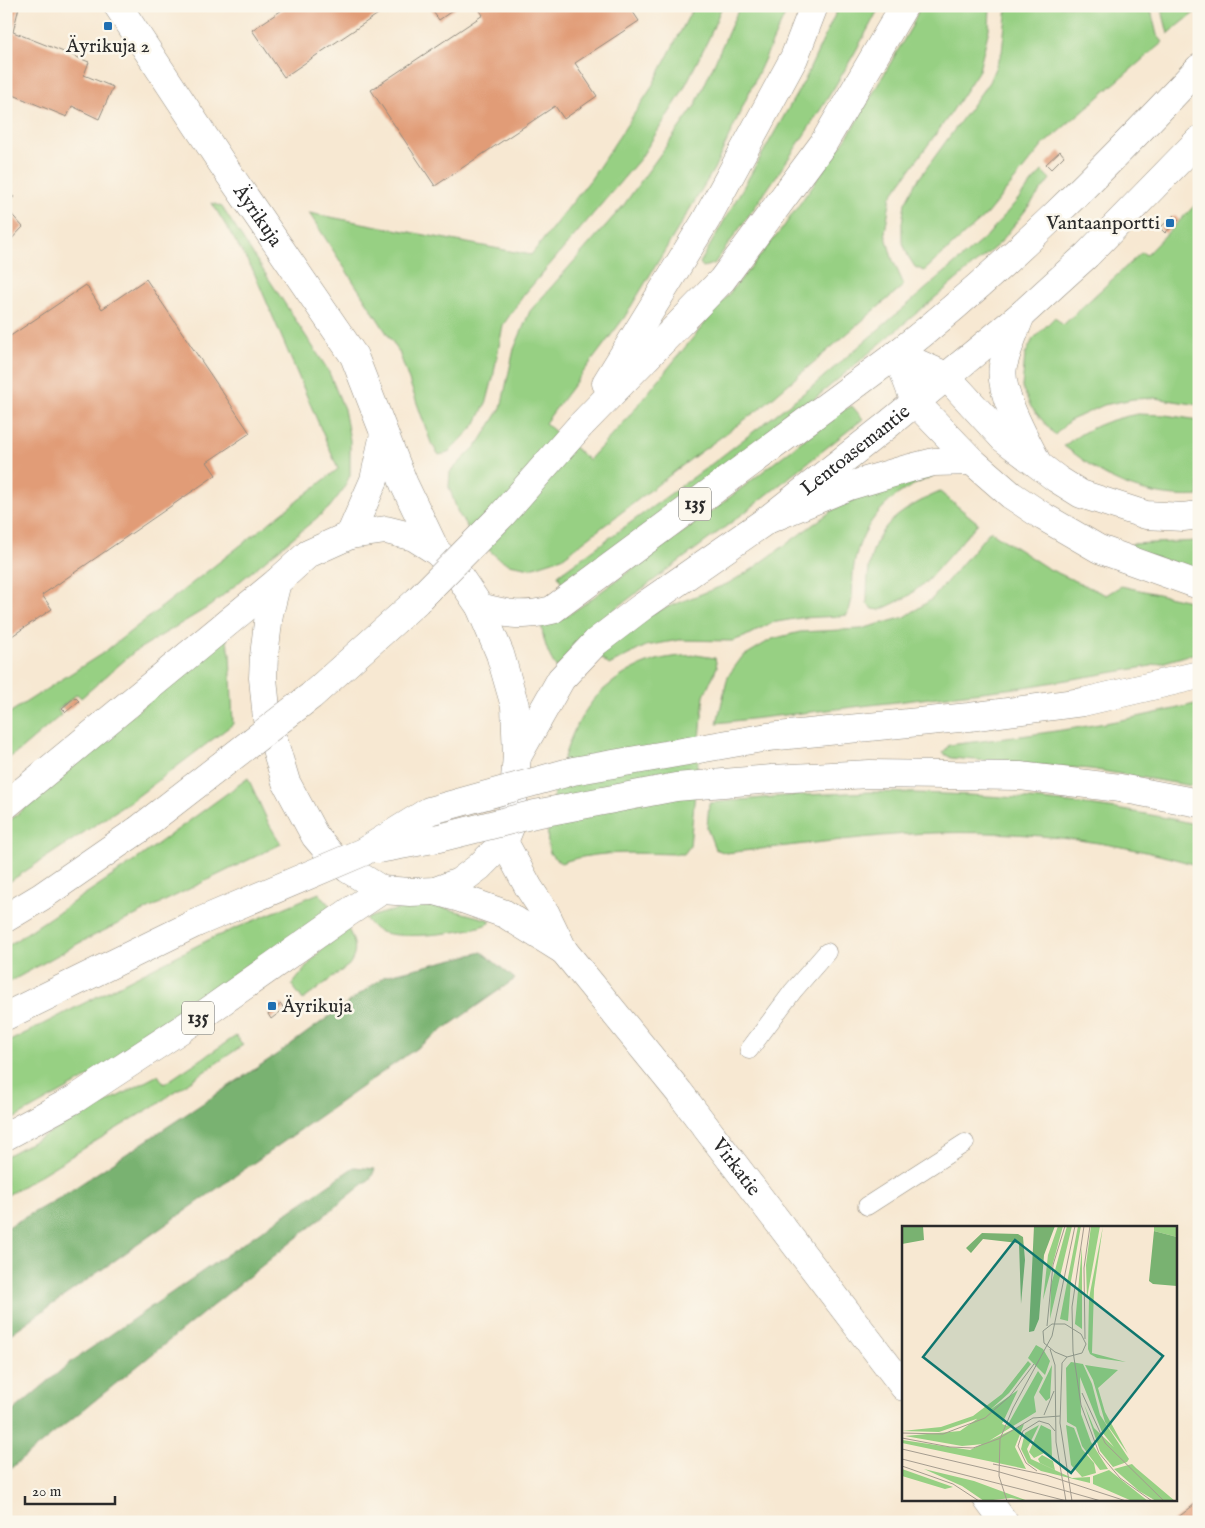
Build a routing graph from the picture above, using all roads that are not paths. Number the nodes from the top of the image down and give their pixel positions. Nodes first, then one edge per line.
1 (118, 6) edge
2 (814, 6) edge
3 (904, 6) edge
4 (1193, 74) edge
5 (1199, 140) edge
6 (1021, 314) junction
7 (897, 354) junction
8 (946, 376) junction
9 (916, 402) junction
10 (580, 426) junction
11 (384, 434) junction
12 (972, 461) junction
13 (1038, 464) junction
14 (1199, 515) edge
15 (767, 520) junction
16 (350, 535) junction
17 (436, 550) junction
18 (277, 582) junction
19 (1199, 586) edge
20 (480, 607) junction
21 (1196, 676) edge
22 (517, 756) junction
23 (1199, 802) edge
24 (6, 805) edge
25 (504, 842) junction
26 (363, 852) junction
27 (382, 890) junction
28 (435, 891) junction
29 (6, 918) edge
30 (564, 951) junction
31 (828, 952) dead end
32 (6, 1016) edge
33 (749, 1050) dead end
34 (6, 1136) edge
35 (965, 1143) dead end
36 (867, 1206) dead end
37 (902, 1384) edge
38 (988, 1500) edge
39 (1004, 1522) edge

1 - 11 main road, Äyrikuja
2 - 10 main road
3 - 10 main road
4 - 7 main road, 135
5 - 6 main road, Lentoasemantie
6 - 8 main road, Lentoasemantie
6 - 13 main road
7 - 8 main road
7 - 9 main road
7 - 20 main road, 135
8 - 9 main road, Lentoasemantie
8 - 13 main road
9 - 12 main road
9 - 15 main road, Lentoasemantie
10 - 29 main road, bridge
11 - 16 main road
11 - 17 main road, Äyrikuja
12 - 15 main road
12 - 19 main road
13 - 14 main road
15 - 22 main road, Lentoasemantie
16 - 17 main road
16 - 18 main road
17 - 20 main road
18 - 24 main road
18 - 27 main road
20 - 22 main road
21 - 26 main road, bridge
22 - 25 main road
23 - 26 main road, bridge
25 - 28 main road
25 - 30 main road, Virkatie
26 - 32 main road, bridge
27 - 28 main road
27 - 34 main road, 135
28 - 30 main road, Virkatie
30 - 37 main road, Virkatie
31 - 33 lane
35 - 36 lane
38 - 39 main road

